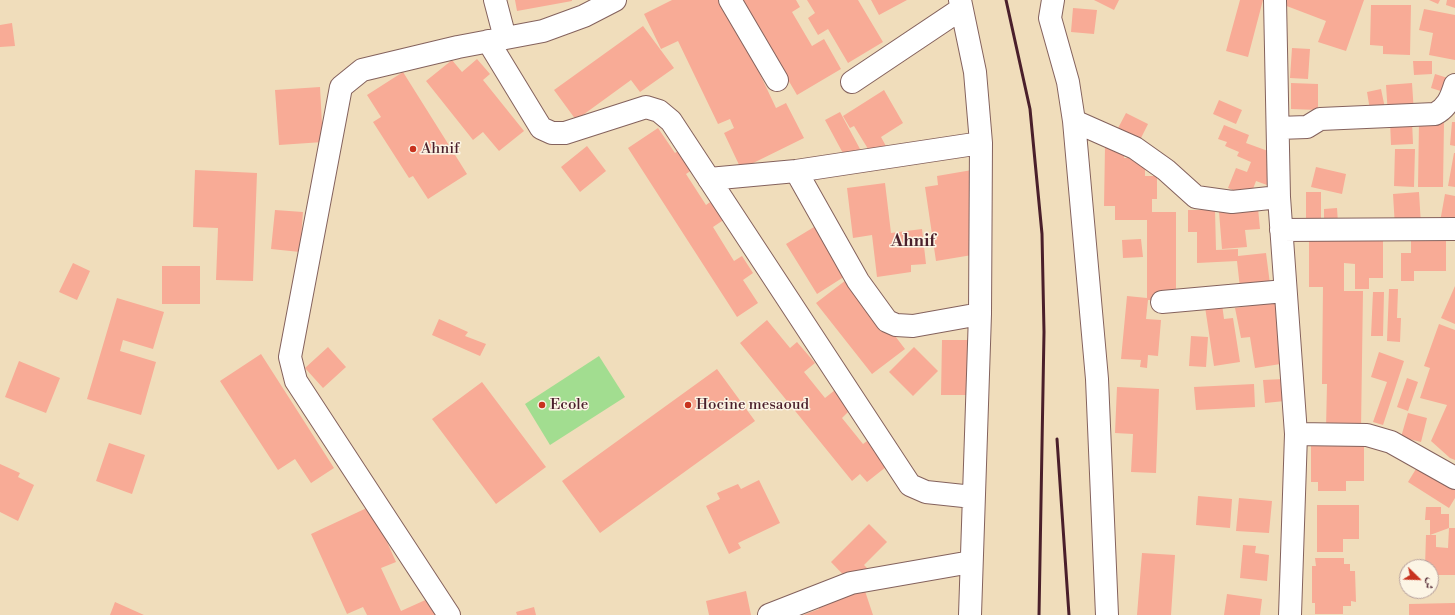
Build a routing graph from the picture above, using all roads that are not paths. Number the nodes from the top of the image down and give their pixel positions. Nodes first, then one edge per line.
1 (495, 0) edge
2 (615, 0) edge
3 (730, 0) edge
4 (1053, 0) edge
5 (1275, 0) edge
6 (961, 4) edge
7 (496, 40) junction
8 (777, 80) dead end
9 (852, 82) dead end
10 (1455, 85) edge
11 (1074, 121) junction
12 (1278, 128) junction
13 (981, 143) junction
14 (796, 171) junction
15 (709, 179) junction
16 (1279, 197) junction
17 (1455, 229) edge
18 (1281, 230) junction
19 (1285, 291) junction
20 (1162, 302) dead end
21 (980, 314) junction
22 (1296, 434) junction
23 (1455, 478) edge
24 (973, 497) junction
25 (971, 562) junction
26 (449, 615) edge
27 (769, 615) edge
28 (970, 615) edge
29 (1107, 615) edge
30 (1290, 615) edge

1 - 7 street
2 - 7 street
3 - 8 street
4 - 11 street
5 - 12 street
6 - 9 street
6 - 13 street
7 - 15 street
7 - 26 street
10 - 12 street
11 - 16 street
11 - 29 street
12 - 16 street
13 - 14 street
13 - 21 street
14 - 15 street
14 - 21 street
15 - 24 street
16 - 18 street
17 - 18 street
18 - 19 street
19 - 20 street
19 - 22 street
21 - 24 street
22 - 23 street
22 - 30 street
24 - 25 street
25 - 27 street
25 - 28 street

